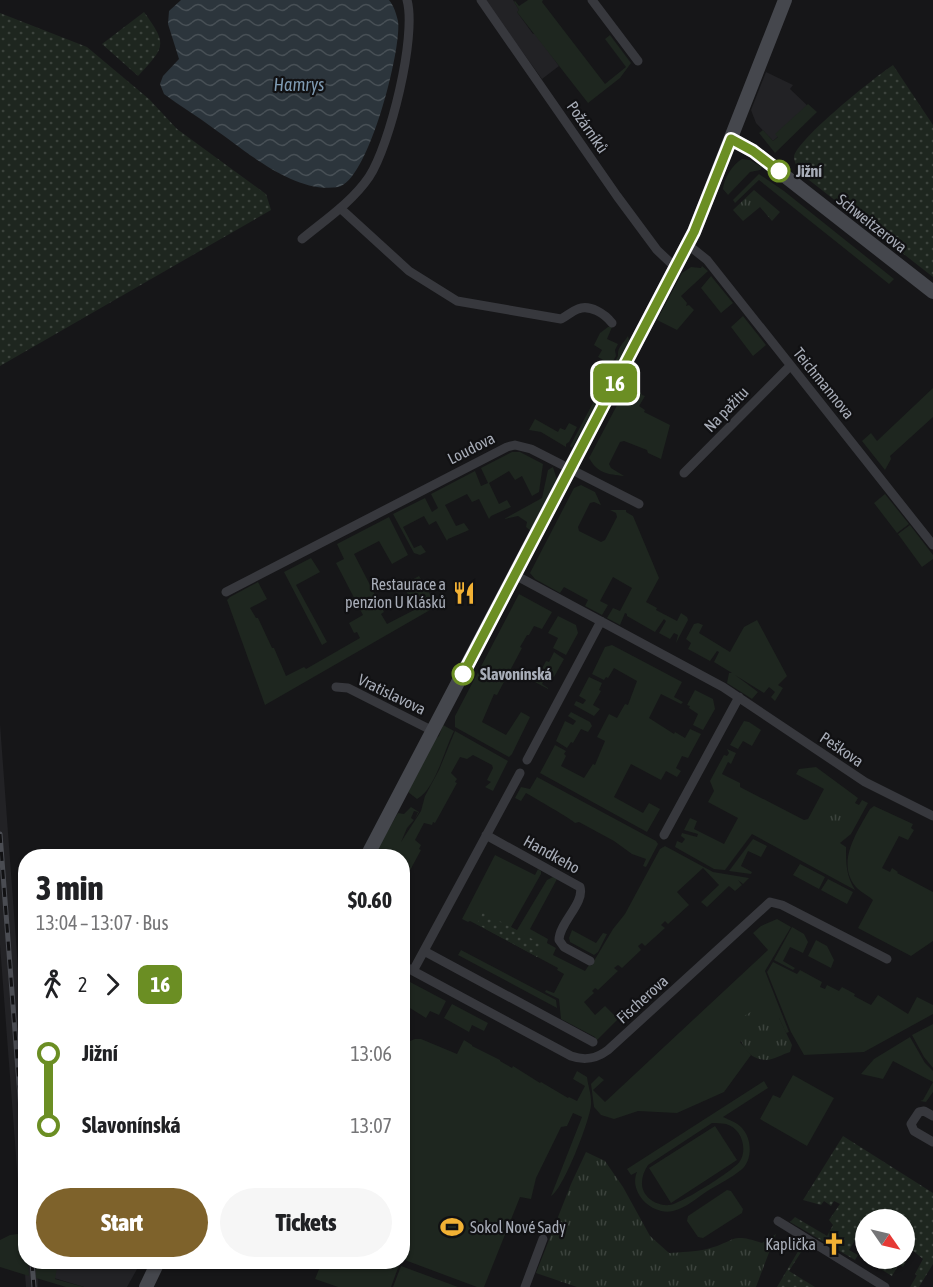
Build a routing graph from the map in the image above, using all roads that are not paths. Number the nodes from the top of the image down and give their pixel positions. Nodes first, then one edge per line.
1 (407, 0) edge
2 (481, 0) edge
3 (592, 0) edge
4 (785, 0) edge
5 (638, 61) dead end
6 (731, 139) junction
7 (340, 208) junction
8 (302, 239) dead end
9 (687, 244) junction
10 (675, 267) junction
11 (933, 292) edge
12 (612, 323) dead end
13 (790, 366) junction
14 (570, 468) junction
15 (684, 473) dead end
16 (639, 504) dead end
17 (933, 545) edge
18 (515, 574) junction
19 (226, 592) dead end
20 (601, 621) junction
21 (336, 687) dead end
22 (739, 697) junction
23 (433, 731) junction
24 (527, 760) dead end
25 (520, 773) dead end
26 (933, 816) edge
27 (486, 835) junction
28 (664, 835) dead end
29 (372, 849) edge
30 (424, 951) junction
31 (887, 959) dead end
32 (591, 961) dead end
33 (410, 969) edge
34 (413, 971) junction
35 (593, 1042) dead end
36 (933, 1116) edge
37 (933, 1142) edge
38 (778, 1221) dead end
39 (543, 1239) dead end
40 (155, 1269) edge
41 (146, 1287) edge
42 (525, 1287) edge
43 (885, 1287) edge

1 - 7 street
2 - 10 street, Požárníků
3 - 5 street
4 - 6 main road
6 - 9 main road
6 - 11 main road, Schweitzerova
7 - 8 street
7 - 12 street
9 - 10 main road
9 - 13 street, Teichmannova
10 - 14 main road
13 - 15 street, Na pažitu
13 - 17 street, Teichmannova
14 - 16 street
14 - 18 main road
14 - 19 street, Loudova
18 - 20 street, Peškova
18 - 23 main road
20 - 22 street, Peškova
20 - 24 street
21 - 23 street, Vratislavova
22 - 26 street, Peškova
22 - 28 street
23 - 29 main road
25 - 27 street
27 - 30 street
27 - 32 street, Handkeho
30 - 34 street
30 - 35 street
31 - 34 street, Fischerova
33 - 34 street, Fischerova
36 - 37 street
38 - 43 street
39 - 42 street
40 - 41 main road

